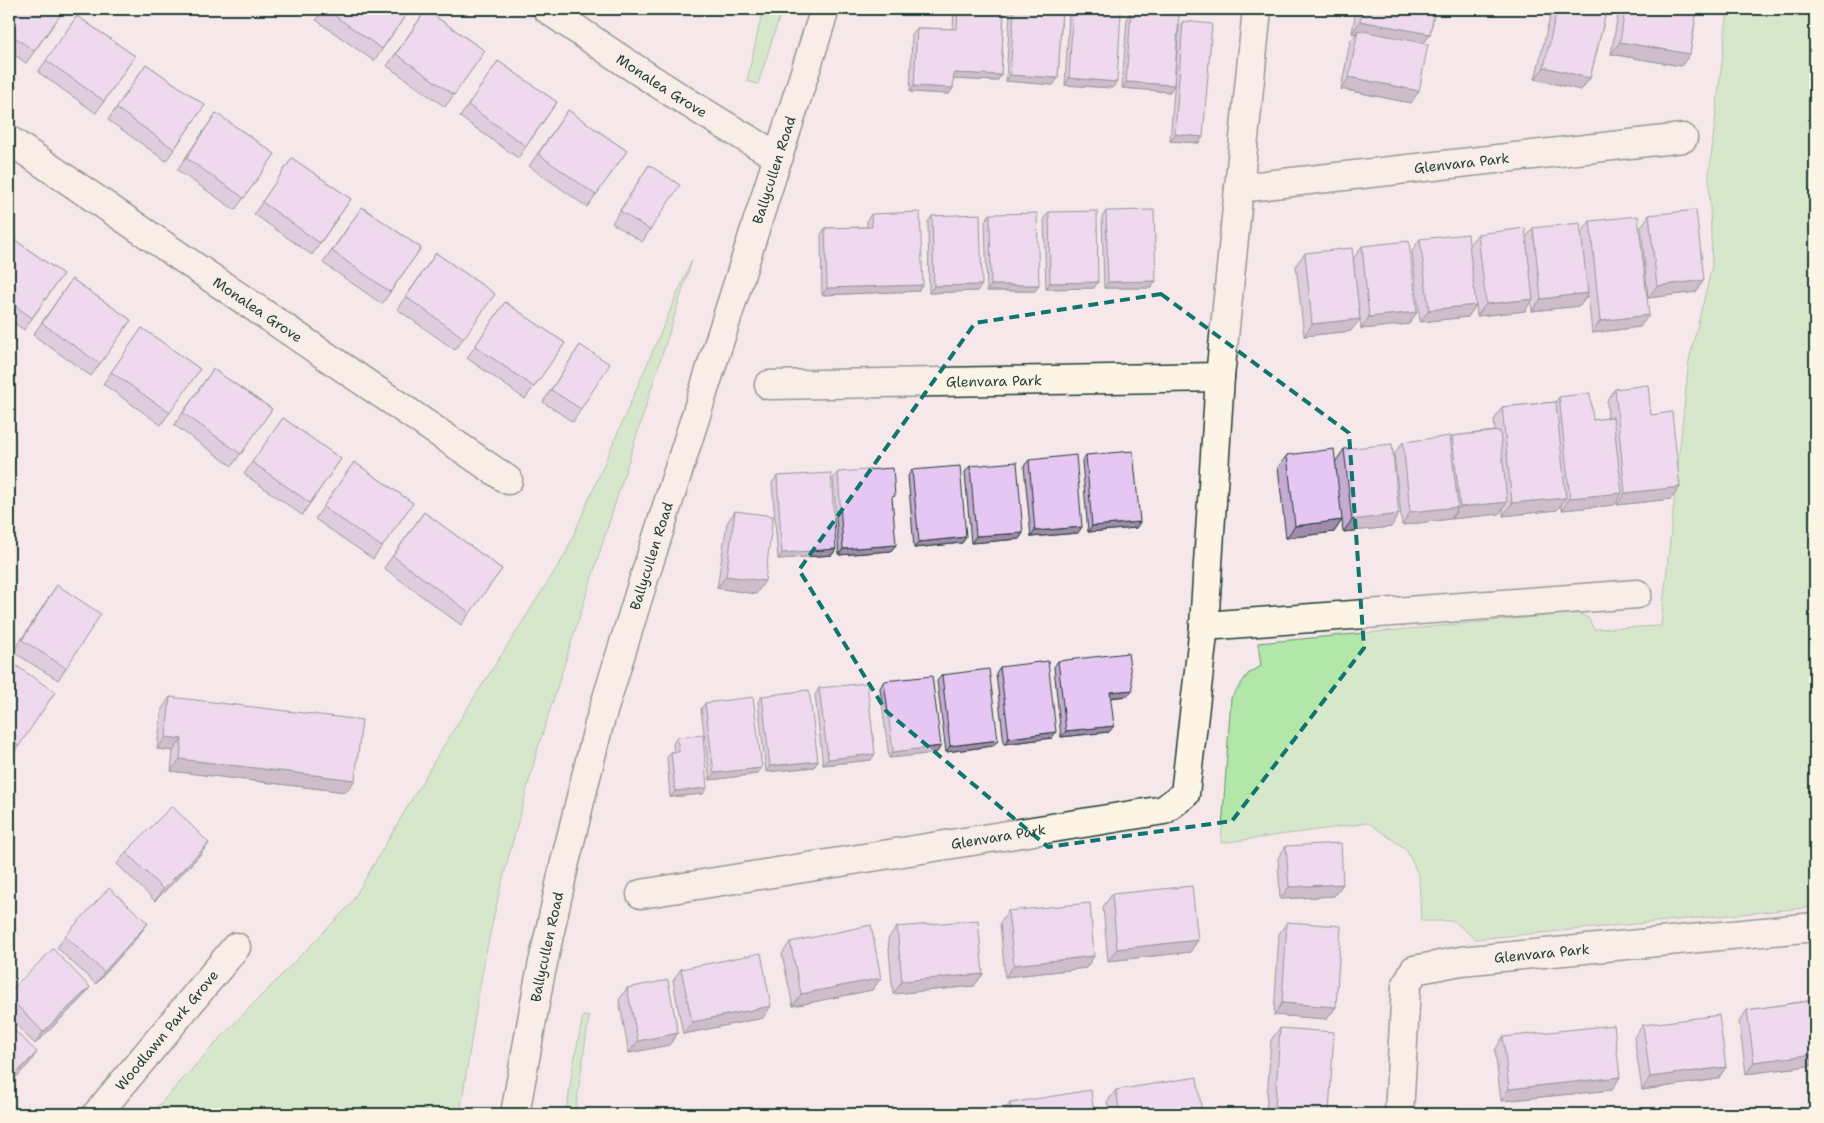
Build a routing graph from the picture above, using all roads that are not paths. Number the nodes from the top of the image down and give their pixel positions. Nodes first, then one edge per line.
1 (547, 9) edge
2 (825, 9) edge
3 (1257, 9) edge
4 (1683, 138) dead end
5 (9, 140) edge
6 (779, 157) junction
7 (1239, 188) junction
8 (1220, 377) junction
9 (769, 385) dead end
10 (508, 480) dead end
11 (1637, 594) dead end
12 (1204, 626) junction
13 (641, 894) dead end
14 (1815, 927) edge
15 (236, 946) dead end
16 (97, 1114) edge
17 (516, 1114) edge
18 (1399, 1114) edge

1 - 6 street, Monalea Grove
2 - 6 street, Ballycullen Road
3 - 7 street, Glenvara Park
4 - 7 street, Glenvara Park
5 - 10 street, Monalea Grove
6 - 17 street, Ballycullen Road
7 - 8 street, Glenvara Park
8 - 9 street, Glenvara Park
8 - 12 street, Glenvara Park
11 - 12 street
12 - 13 street, Glenvara Park
14 - 18 street, Glenvara Park
15 - 16 street, Woodlawn Park Grove

